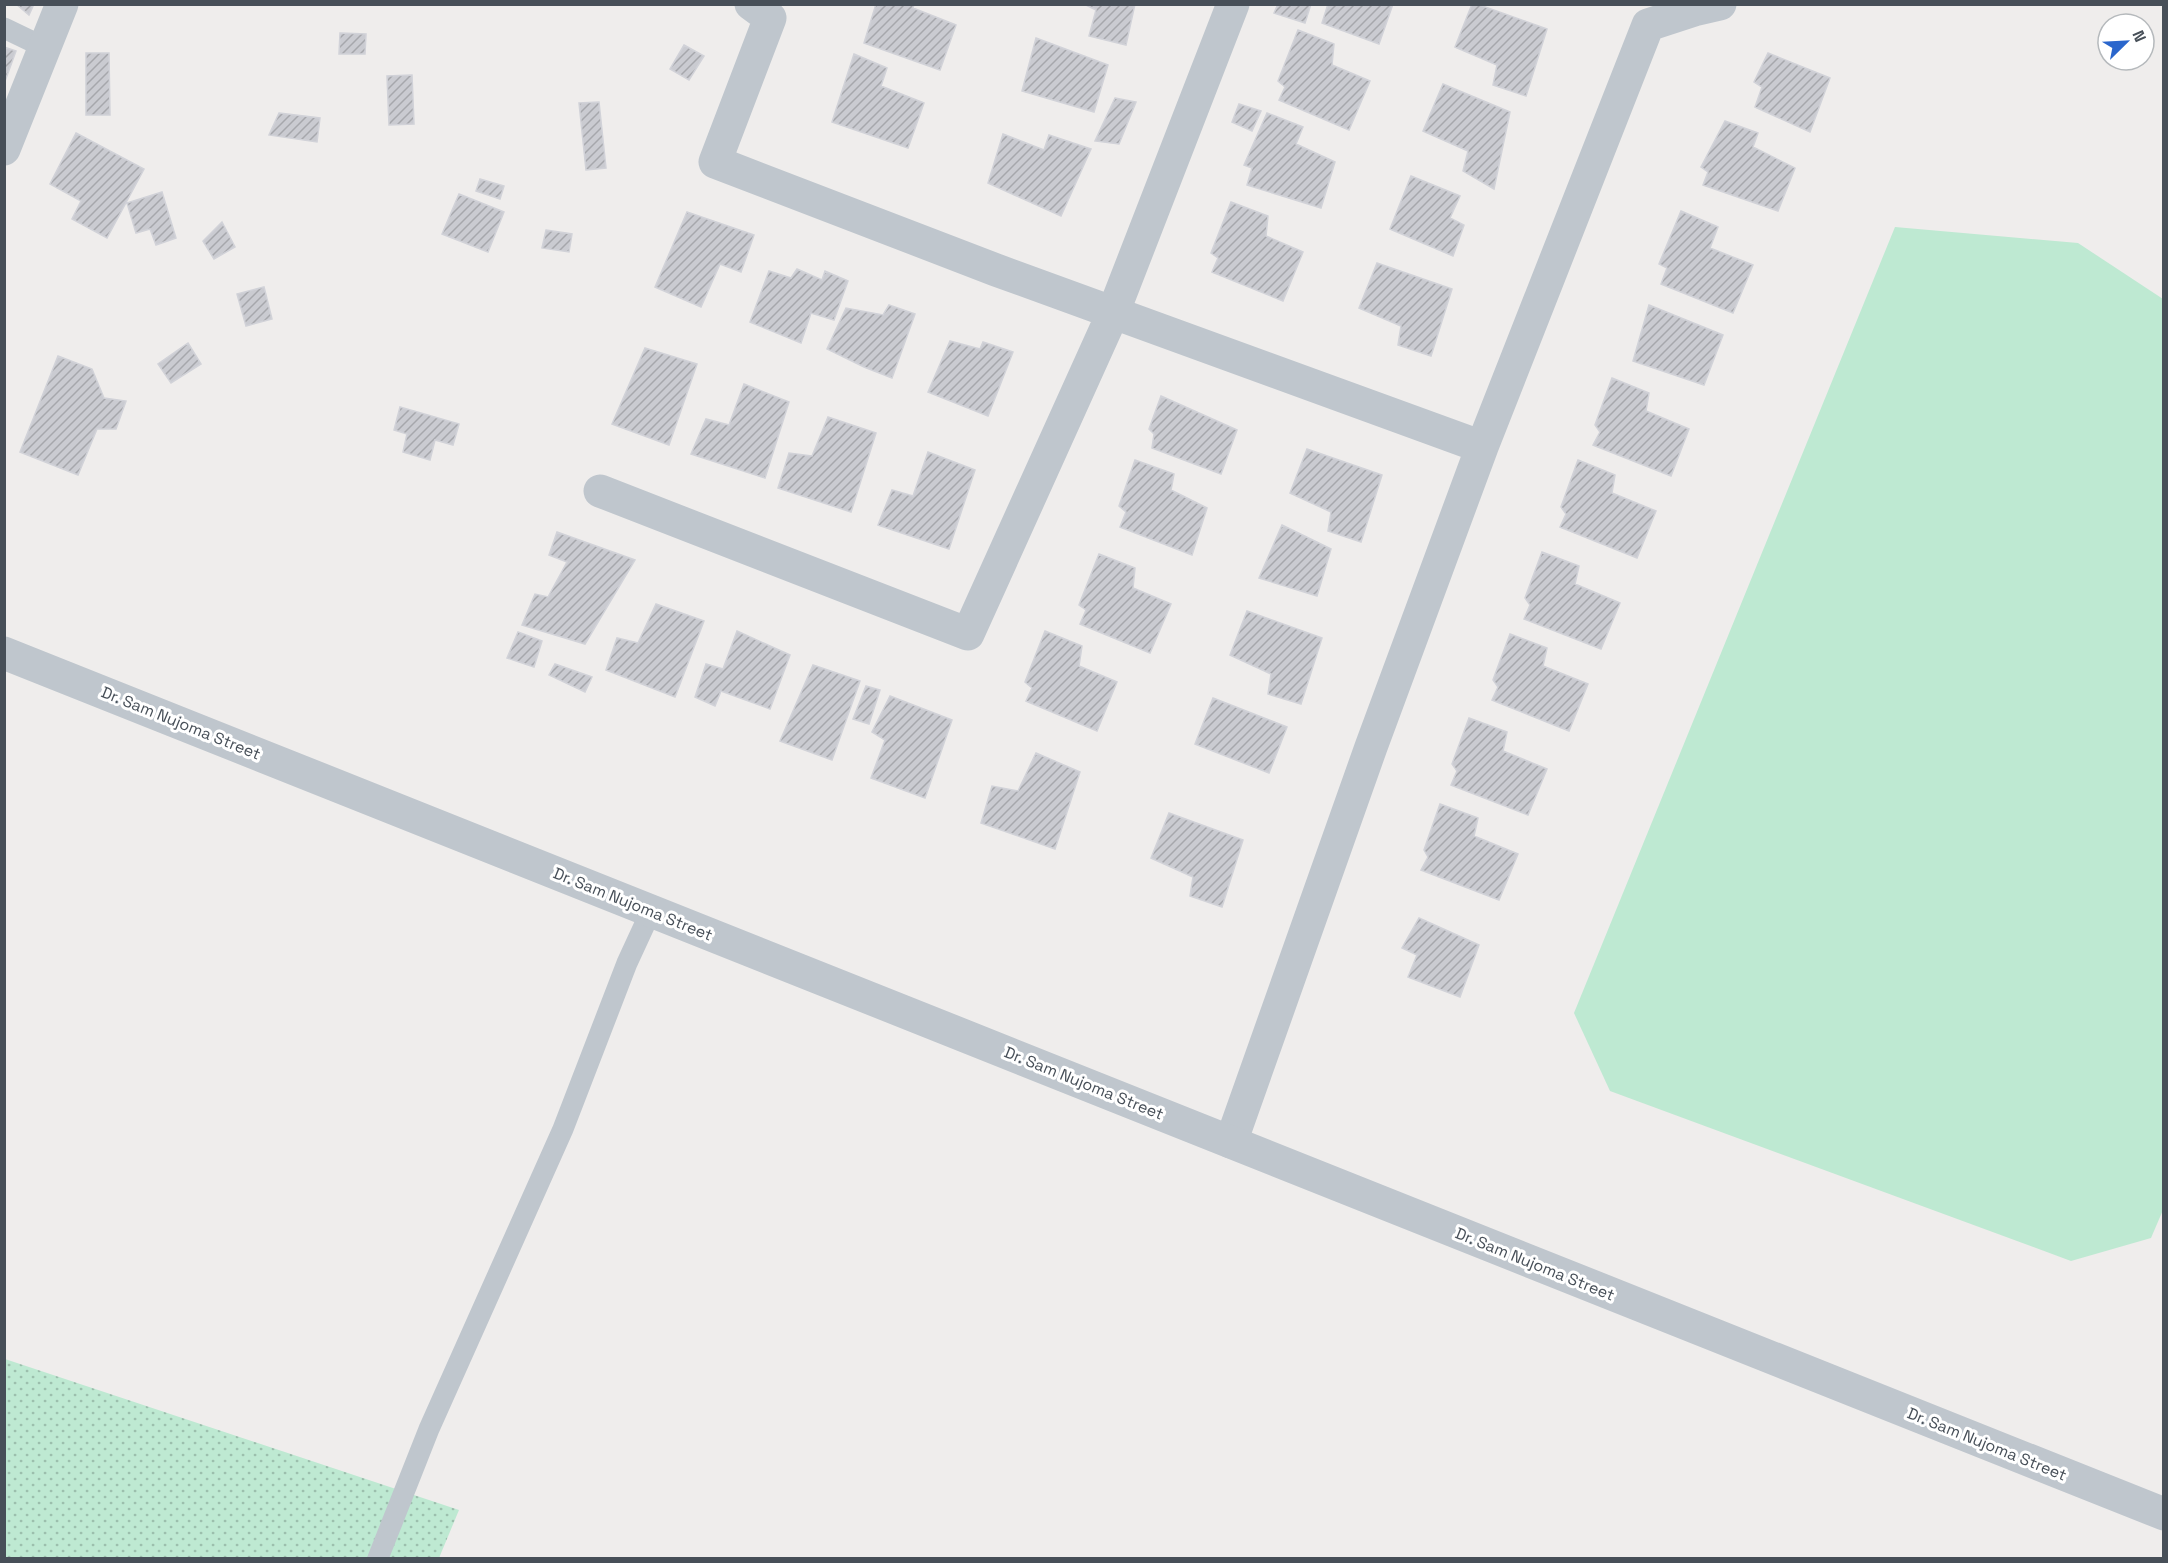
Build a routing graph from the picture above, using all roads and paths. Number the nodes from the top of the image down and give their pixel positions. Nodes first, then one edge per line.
1 (62, 4) edge
2 (1233, 4) edge
3 (1720, 4) edge
4 (766, 9) edge
5 (27, 39) edge
6 (7, 135) edge
7 (1113, 313) junction
8 (1482, 447) junction
9 (600, 491) dead end
10 (4, 653) edge
11 (651, 911) junction
12 (1231, 1142) junction
13 (2163, 1514) edge
14 (378, 1558) edge

1 - 5 street
2 - 7 street
3 - 8 street
4 - 7 street
5 - 6 street
7 - 8 street
7 - 9 street
8 - 12 street
10 - 11 street, Dr. Sam Nujoma Street
11 - 12 street, Dr. Sam Nujoma Street
11 - 14 lane
12 - 13 street, Dr. Sam Nujoma Street

